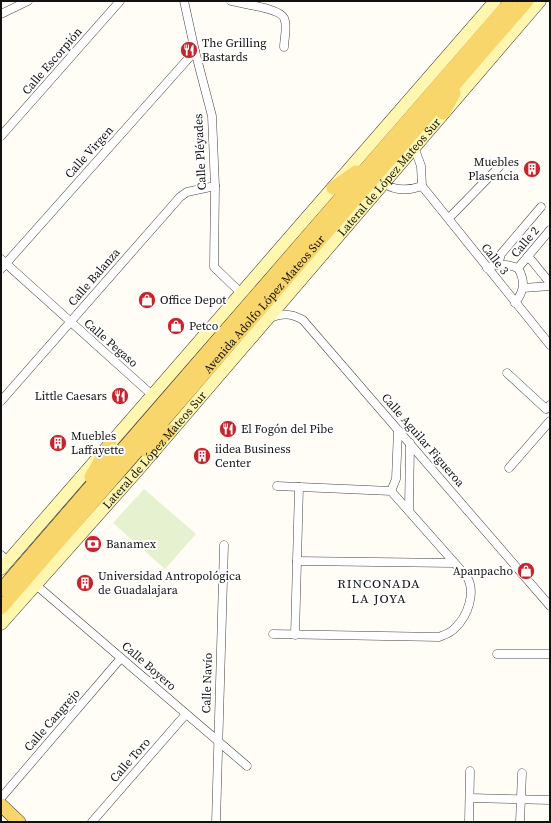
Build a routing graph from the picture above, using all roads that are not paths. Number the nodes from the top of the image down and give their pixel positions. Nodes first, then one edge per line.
1 (28, 1) edge
2 (120, 1) edge
3 (184, 1) edge
4 (231, 1) edge
5 (495, 1) edge
6 (511, 1) edge
7 (527, 1) edge
8 (540, 1) edge
9 (1, 14) edge
10 (284, 47) dead end
11 (195, 51) junction
12 (468, 69) junction
13 (443, 113) junction
14 (1, 136) edge
15 (414, 147) junction
16 (371, 162) junction
17 (499, 167) dead end
18 (383, 183) junction
19 (215, 186) junction
20 (422, 186) junction
21 (333, 188) junction
22 (541, 207) dead end
23 (449, 218) junction
24 (550, 230) edge
25 (528, 256) junction
26 (3, 264) edge
27 (498, 265) junction
28 (487, 268) junction
29 (518, 268) junction
30 (550, 283) edge
31 (550, 286) edge
32 (523, 288) junction
33 (241, 293) junction
34 (515, 303) junction
35 (266, 320) junction
36 (69, 322) junction
37 (550, 345) edge
38 (506, 373) dead end
39 (152, 395) junction
40 (1, 401) edge
41 (550, 405) edge
42 (550, 421) edge
43 (398, 430) junction
44 (170, 431) junction
45 (410, 443) junction
46 (110, 444) junction
47 (123, 467) junction
48 (509, 468) dead end
49 (277, 486) dead end
50 (299, 486) junction
51 (391, 491) junction
52 (76, 504) junction
53 (409, 510) junction
54 (224, 545) dead end
55 (3, 561) edge
56 (297, 561) junction
57 (453, 563) junction
58 (36, 585) junction
59 (1, 590) edge
60 (550, 606) edge
61 (1, 608) edge
62 (1, 624) edge
63 (273, 634) dead end
64 (295, 635) junction
65 (497, 654) dead end
66 (550, 654) edge
67 (121, 658) junction
68 (186, 714) junction
69 (217, 741) junction
70 (247, 766) dead end
71 (470, 771) dead end
72 (522, 773) dead end
73 (1, 798) edge
74 (470, 798) junction
75 (521, 800) junction
76 (550, 800) edge
77 (1, 805) edge
78 (19, 822) edge
79 (92, 822) edge
80 (216, 822) edge
81 (469, 822) edge
82 (520, 822) edge

1 - 9 street
2 - 14 street, Calle Escorpión
3 - 11 street, Calle Pléyades
4 - 10 street
5 - 21 main road
6 - 16 main road, Avenida Adolfo López Mateos Sur
7 - 12 main road, Avenida Adolfo López Mateos Sur
8 - 13 main road, Lateral de López Mateos Sur
11 - 19 street, Calle Pléyades
11 - 26 street, Calle Virgen
12 - 13 main road
12 - 47 main road, Avenida Adolfo López Mateos Sur
13 - 15 main road, Lateral de López Mateos Sur
15 - 18 main road, Lateral de López Mateos Sur
15 - 20 street
16 - 21 main road
16 - 52 main road, Avenida Adolfo López Mateos Sur
17 - 23 street
18 - 20 street
18 - 35 main road, Lateral de López Mateos Sur
19 - 33 street, Calle Pléyades
19 - 36 street, Calle Balanza
20 - 23 street, Calle 3
21 - 33 main road
22 - 27 street
23 - 28 street, Calle 3
24 - 25 street, Calle 2
25 - 29 street, Calle 2
25 - 30 street
26 - 36 street, Calle Pegaso
27 - 28 street, Calle 2
27 - 29 street, Calle 2
28 - 34 street, Calle 3
29 - 32 street, Calle 2
31 - 32 street
32 - 34 street
33 - 39 main road
34 - 37 street, Calle 3
35 - 43 street, Calle Aguilar Figueroa
35 - 44 main road, Lateral de López Mateos Sur
36 - 39 street, Calle Pegaso
36 - 40 street, Calle Balanza
38 - 41 street
39 - 46 main road
42 - 48 street
43 - 45 street, Calle Aguilar Figueroa
43 - 51 street
44 - 47 main road
44 - 58 main road, Lateral de López Mateos Sur
45 - 53 street
45 - 60 street, Calle Aguilar Figueroa
46 - 52 main road
46 - 55 main road
47 - 61 main road, Avenida Adolfo López Mateos Sur
49 - 50 street
50 - 51 street
50 - 56 street
51 - 53 street
52 - 59 main road, Avenida Adolfo López Mateos Sur
53 - 57 street
54 - 69 street, Calle Navío
56 - 57 street
56 - 64 street
57 - 64 street
58 - 62 main road, Lateral de López Mateos Sur
58 - 67 street, Calle Boyero
63 - 64 street
65 - 66 street
67 - 68 street, Calle Boyero
67 - 73 street, Calle Cangrejo
68 - 69 street, Calle Boyero
68 - 79 street, Calle Toro
69 - 70 street, Calle Boyero
69 - 80 street, Calle Navío
71 - 74 street
72 - 75 street
74 - 75 street
74 - 81 street
75 - 76 street
75 - 82 street
77 - 78 main road

